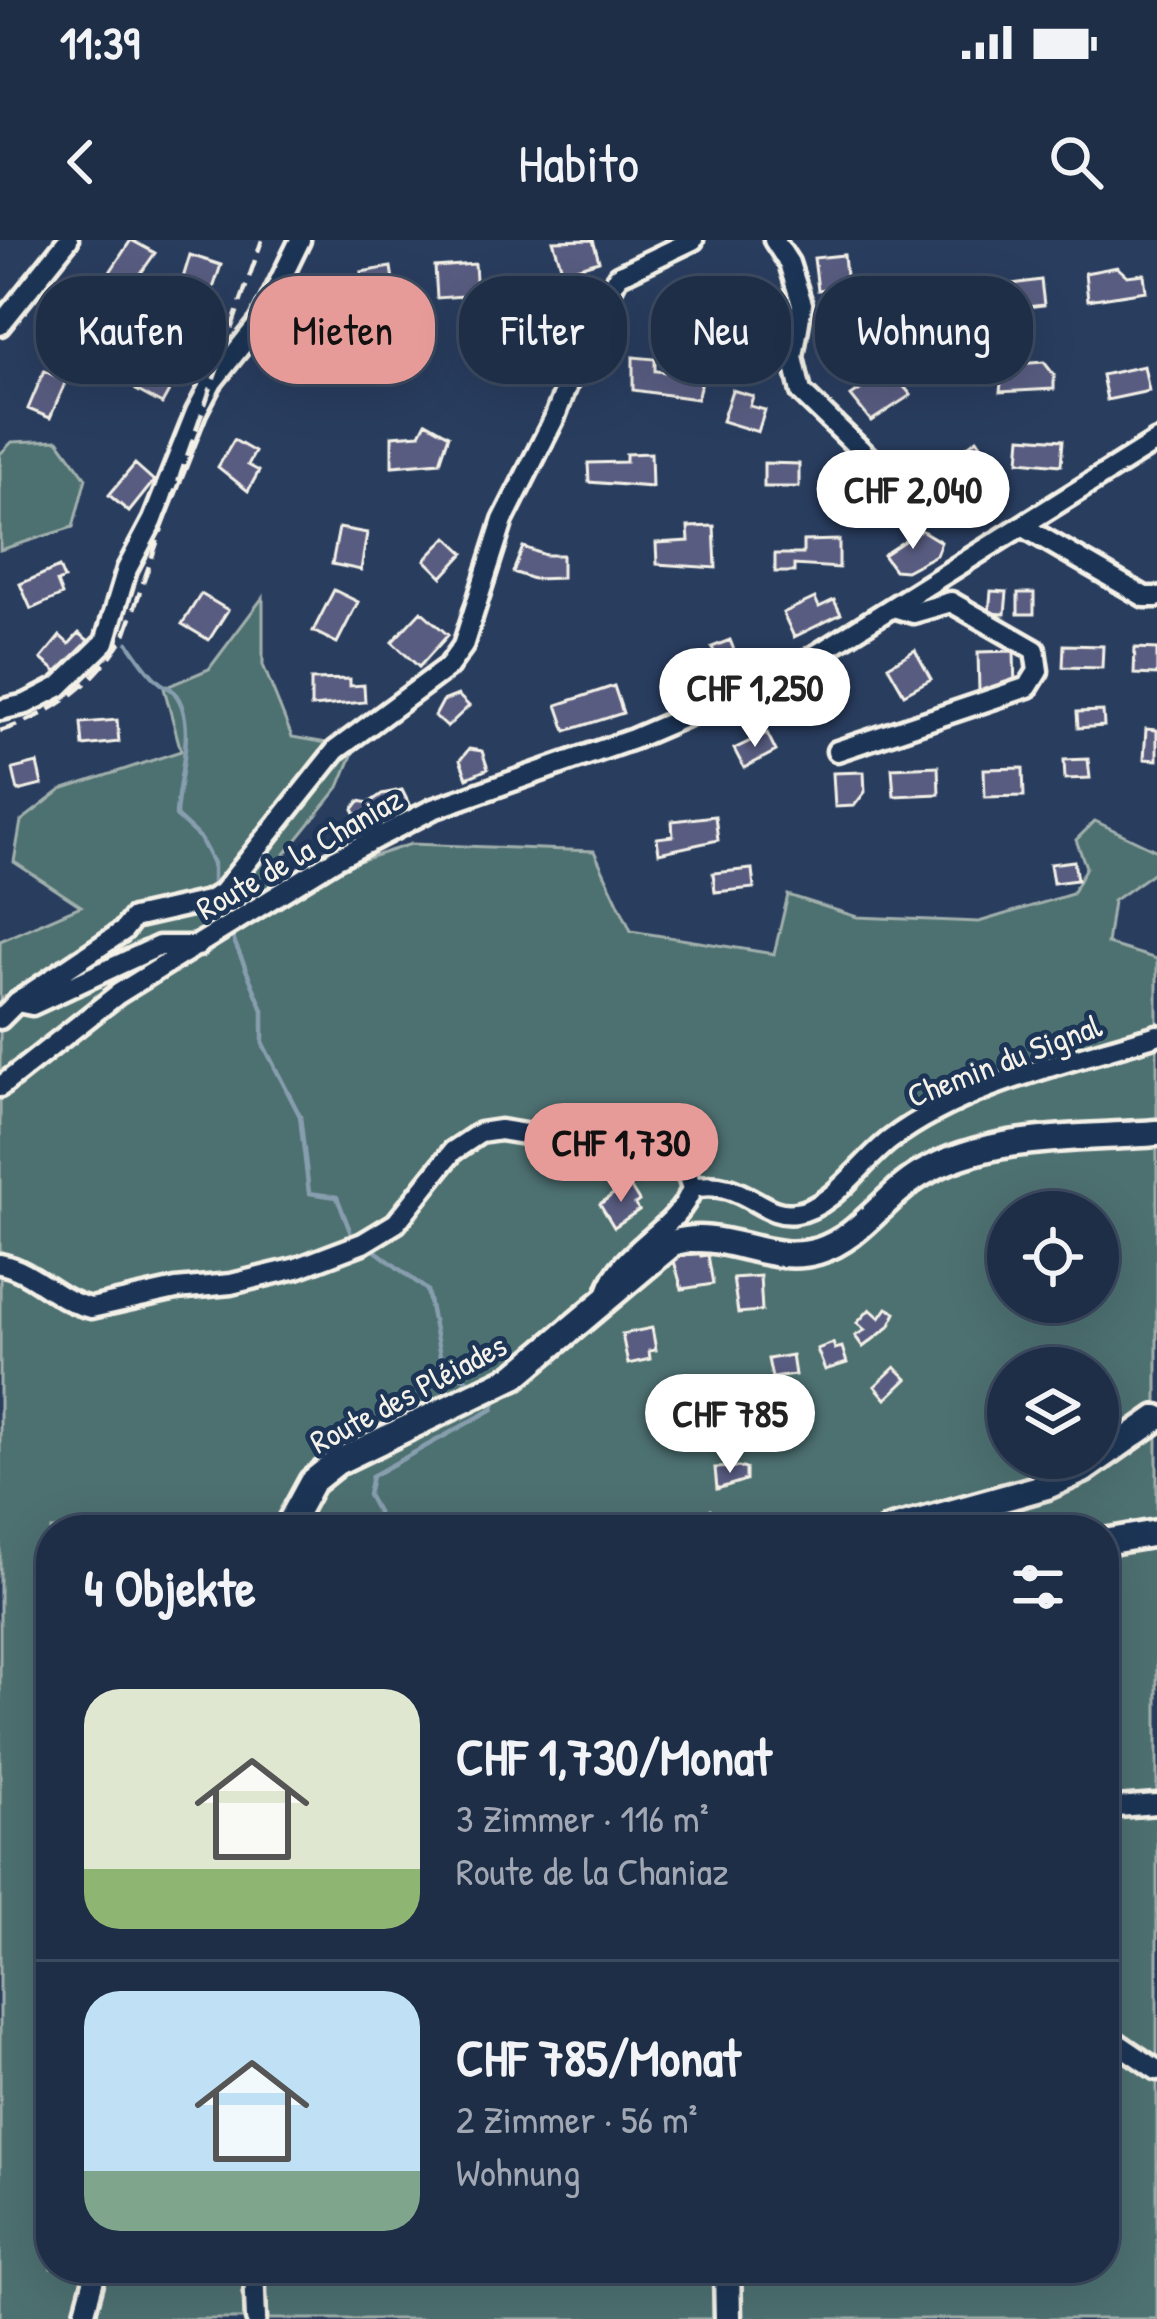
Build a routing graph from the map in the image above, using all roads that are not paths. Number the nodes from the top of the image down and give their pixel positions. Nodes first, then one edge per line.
1 (68, 240) edge
2 (300, 240) edge
3 (694, 240) edge
4 (774, 240) edge
5 (0, 325) edge
6 (1157, 441) edge
7 (892, 480) dead end
8 (1024, 527) junction
9 (1157, 597) edge
10 (893, 608) junction
11 (0, 710) edge
12 (837, 751) dead end
13 (205, 943) junction
14 (8, 1004) edge
15 (0, 1019) edge
16 (1157, 1034) edge
17 (0, 1087) edge
18 (1157, 1133) edge
19 (692, 1188) junction
20 (0, 1264) edge
21 (606, 1299) junction
22 (1157, 1418) edge
23 (294, 1515) edge
24 (953, 1515) edge
25 (1157, 1533) edge
26 (1119, 1539) edge
27 (1157, 1804) edge
28 (1119, 1807) edge
29 (1119, 2044) edge
30 (1157, 2070) edge
31 (93, 2283) edge
32 (255, 2283) edge
33 (727, 2283) edge
34 (82, 2319) edge
35 (256, 2319) edge
36 (728, 2319) edge

1 - 5 street
2 - 11 street
3 - 14 street
4 - 7 street
6 - 8 street, Route de la Chaniaz
8 - 9 street
8 - 10 street, Route de la Chaniaz
10 - 12 street
10 - 13 street, Route de la Chaniaz
13 - 14 street
13 - 17 street, Route de la Chaniaz
14 - 15 street
16 - 19 street, Chemin du Signal
18 - 21 street, Route des Pléiades
19 - 20 street
19 - 21 street
21 - 23 street, Route des Pléiades
22 - 24 street
25 - 26 street
27 - 28 street
29 - 30 street
31 - 34 street
32 - 35 street
33 - 36 street

